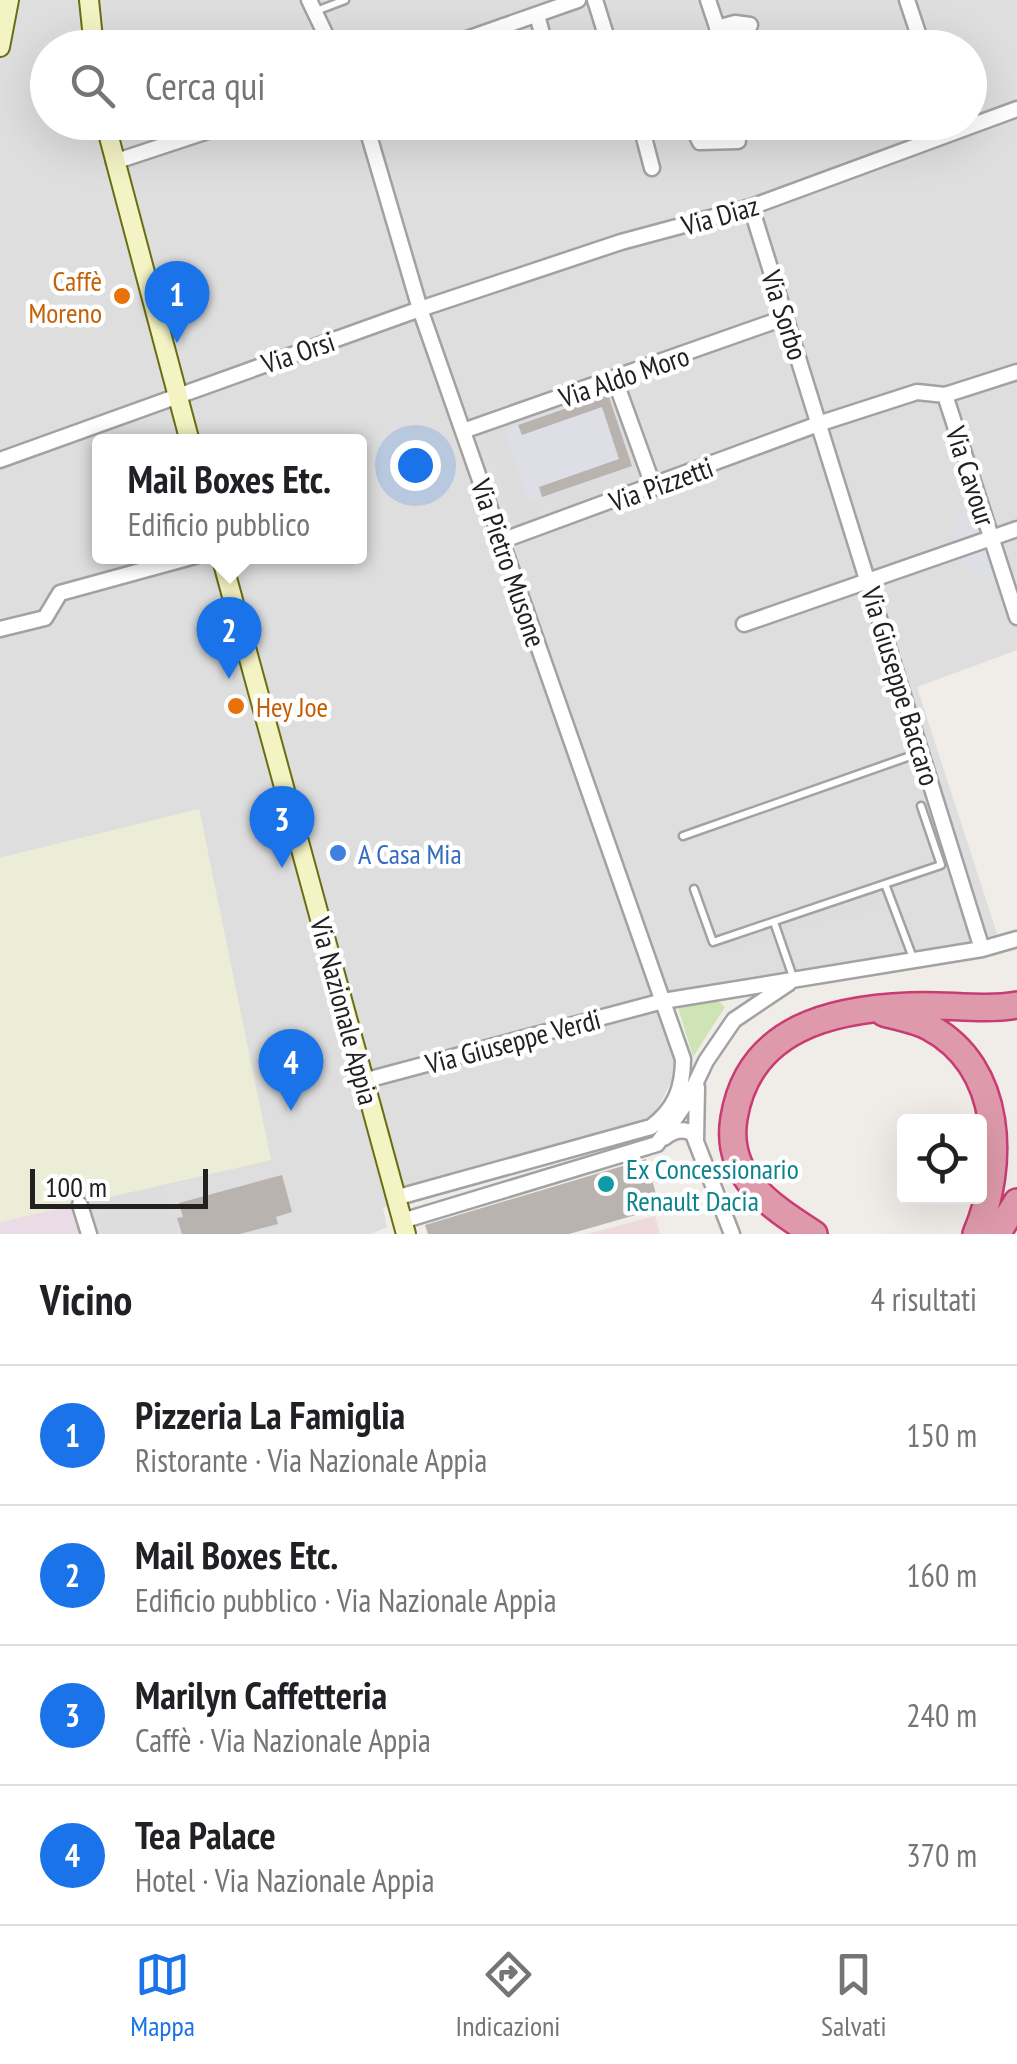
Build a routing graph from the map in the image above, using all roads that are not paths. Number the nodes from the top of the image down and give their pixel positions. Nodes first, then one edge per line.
1 (9, 0) edge
2 (89, 0) edge
3 (345, 0) edge
4 (578, 0) edge
5 (595, 0) edge
6 (708, 0) edge
7 (907, 0) edge
8 (553, 4) edge
9 (312, 6) edge
10 (536, 15) junction
11 (502, 26) junction
12 (750, 26) dead end
13 (717, 28) joint
14 (92, 30) edge
15 (323, 30) edge
16 (491, 30) edge
17 (503, 30) edge
18 (541, 30) edge
19 (604, 30) edge
20 (917, 30) edge
21 (0, 46) edge
22 (1017, 109) edge
23 (987, 117) edge
24 (109, 140) edge
25 (181, 140) edge
26 (370, 140) edge
27 (645, 140) edge
28 (699, 140) edge
29 (919, 140) edge
30 (738, 141) dead end
31 (114, 162) junction
32 (652, 168) dead end
33 (752, 207) junction
34 (420, 309) junction
35 (784, 318) junction
36 (1017, 372) edge
37 (615, 380) junction
38 (177, 395) junction
39 (945, 395) junction
40 (820, 423) junction
41 (463, 431) junction
42 (188, 434) edge
43 (0, 460) edge
44 (654, 488) junction
45 (1017, 529) edge
46 (991, 538) junction
47 (501, 542) junction
48 (166, 564) edge
49 (223, 564) edge
50 (869, 580) junction
51 (1017, 615) edge
52 (744, 624) dead end
53 (0, 629) edge
54 (920, 752) junction
55 (922, 806) dead end
56 (683, 836) dead end
57 (885, 884) junction
58 (694, 889) dead end
59 (774, 922) junction
60 (1017, 938) edge
61 (982, 950) junction
62 (914, 960) junction
63 (794, 980) junction
64 (731, 990) junction
65 (664, 1001) junction
66 (1017, 1005) edge
67 (874, 1010) junction
68 (734, 1020) junction
69 (683, 1059) junction
70 (706, 1061) junction
71 (363, 1080) junction
72 (698, 1083) junction
73 (670, 1125) junction
74 (696, 1142) junction
75 (395, 1198) junction
76 (1017, 1202) edge
77 (80, 1205) dead end
78 (404, 1228) edge
79 (89, 1234) edge
80 (732, 1234) edge
81 (814, 1234) edge
82 (976, 1234) edge
83 (997, 1234) edge

1 - 21 main road
2 - 14 main road
3 - 9 lane
4 - 8 street
5 - 19 street
6 - 13 street
7 - 20 street
8 - 10 street
9 - 15 street
10 - 11 street
10 - 18 street
11 - 16 street
11 - 17 street
12 - 13 street
22 - 23 street, Via Diaz
24 - 31 main road
25 - 31 street
26 - 34 street, Via Pietro Musone
27 - 32 street
28 - 30 street
29 - 33 street, Via Diaz
31 - 38 main road
33 - 34 street, Via Diaz
33 - 35 street, Via Sorbo
34 - 38 street, Via Orsi
34 - 41 street, Via Pietro Musone
35 - 37 street, Via Aldo Moro
35 - 40 street, Via Sorbo
36 - 39 street, Via Pizzetti
37 - 41 street, Via Aldo Moro
37 - 44 street
38 - 42 main road
38 - 43 street, Via Orsi
39 - 40 street, Via Pizzetti
39 - 46 street, Via Cavour
40 - 44 street, Via Pizzetti
40 - 50 street, Via Giuseppe Baccaro
41 - 47 street, Via Pietro Musone
44 - 47 street, Via Pizzetti
45 - 46 street
46 - 50 street
46 - 51 street, Via Cavour
47 - 65 street, Via Pietro Musone
48 - 53 street
49 - 71 main road, Via Nazionale Appia
50 - 52 street
50 - 54 street, Via Giuseppe Baccaro
54 - 56 lane
54 - 61 street, Via Giuseppe Baccaro
55 - 57 lane
57 - 59 lane
57 - 62 lane
58 - 59 lane
59 - 63 lane
60 - 61 street
61 - 62 street
62 - 63 street
63 - 64 street
63 - 68 street
64 - 65 street
64 - 68 street
65 - 69 street, Via Pietro Musone
65 - 71 street, Via Giuseppe Verdi
66 - 67 highway
67 - 81 highway
67 - 82 highway
68 - 70 street
69 - 70 street
69 - 73 street
70 - 72 street
71 - 75 main road, Via Nazionale Appia
72 - 73 street
72 - 74 street
73 - 74 street
73 - 75 street
73 - 78 street
74 - 80 street
75 - 78 main road, Via Nazionale Appia
76 - 83 highway
77 - 79 street

